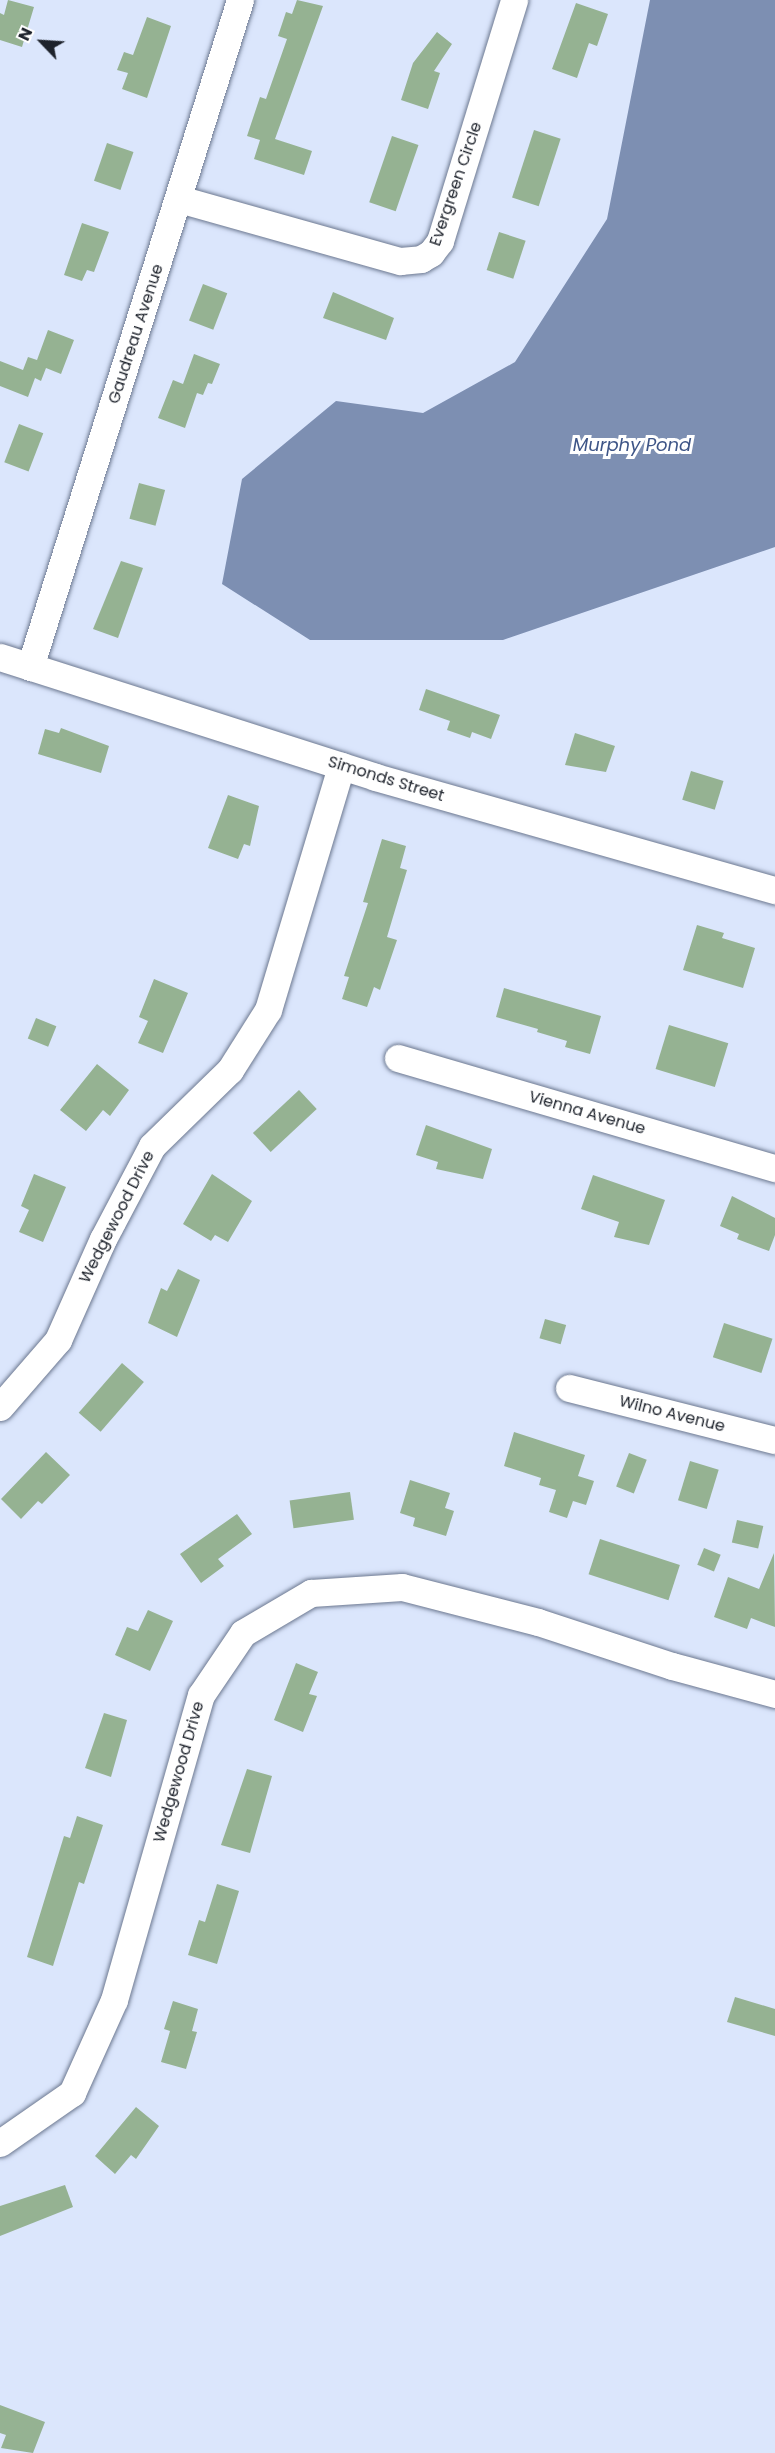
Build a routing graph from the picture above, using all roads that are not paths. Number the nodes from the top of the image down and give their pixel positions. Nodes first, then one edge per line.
1 (240, 0) edge
2 (514, 0) edge
3 (179, 199) junction
4 (0, 657) edge
5 (30, 667) junction
6 (341, 766) junction
7 (775, 890) edge
8 (398, 1058) dead end
9 (775, 1168) edge
10 (569, 1388) dead end
11 (0, 1407) edge
12 (775, 1440) edge
13 (775, 1694) edge
14 (0, 2143) edge

1 - 3 street, Gaudreau Avenue
2 - 3 street, Evergreen Circle
3 - 5 street, Gaudreau Avenue
4 - 5 street, Simonds Street
5 - 6 street, Simonds Street
6 - 7 street, Simonds Street
6 - 11 street, Wedgewood Drive
8 - 9 street, Vienna Avenue
10 - 12 street, Wilno Avenue
13 - 14 street, Wedgewood Drive

